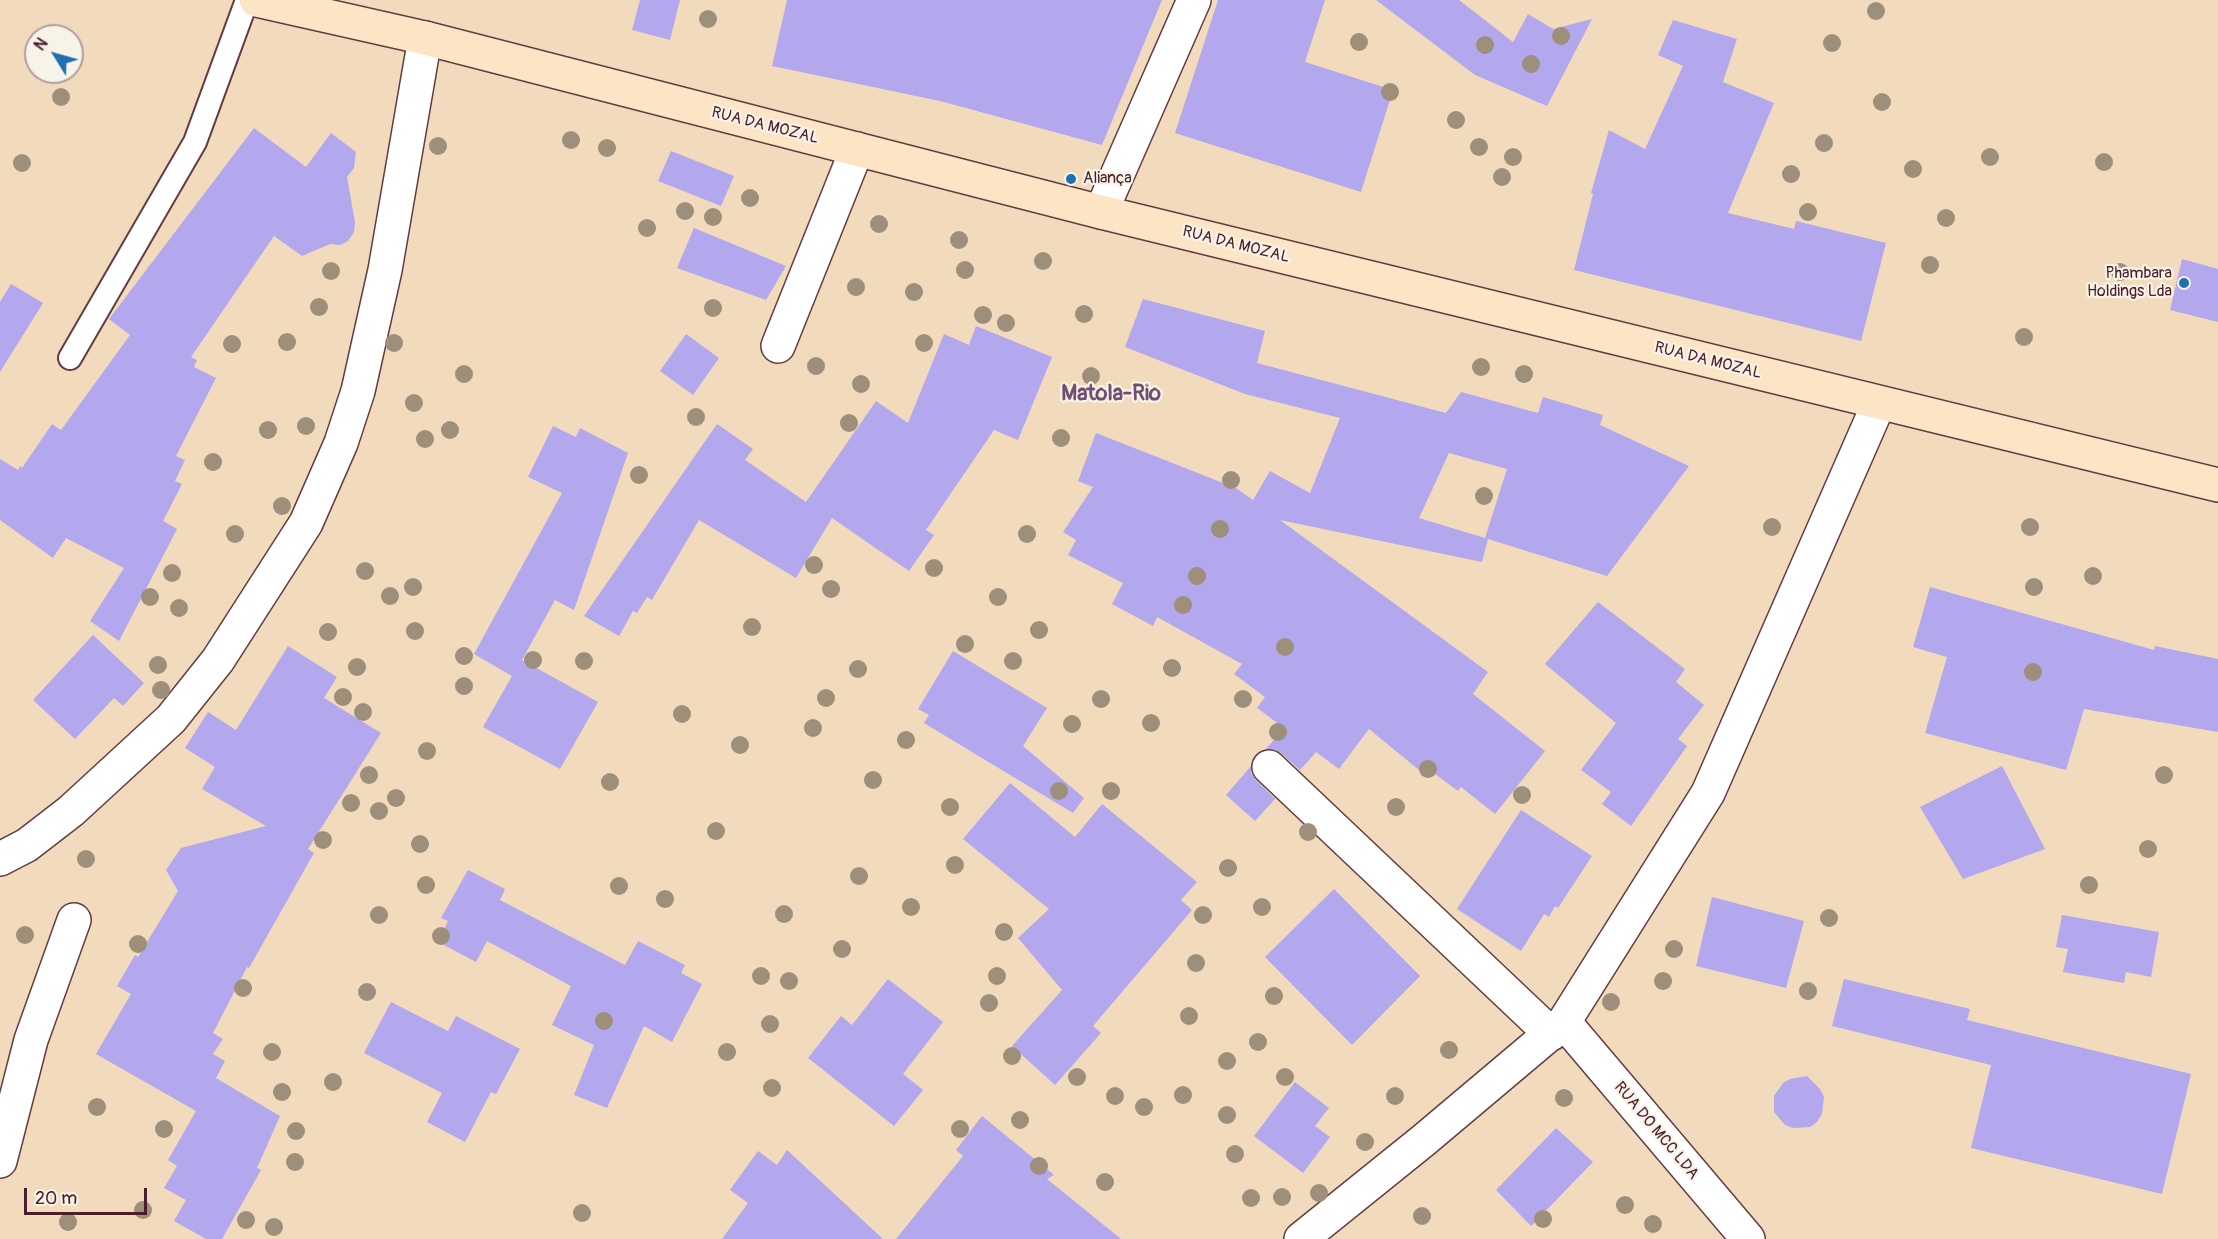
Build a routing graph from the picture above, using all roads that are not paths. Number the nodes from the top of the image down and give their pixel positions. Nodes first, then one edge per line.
1 (247, 0) edge
2 (256, 0) edge
3 (1194, 0) edge
4 (425, 38) junction
5 (857, 149) junction
6 (1101, 212) junction
7 (778, 346) dead end
8 (70, 358) dead end
9 (1879, 403) junction
10 (2218, 485) edge
11 (1269, 767) dead end
12 (0, 859) edge
13 (74, 920) dead end
14 (1557, 1028) junction
15 (0, 1161) edge
16 (1301, 1239) edge
17 (1748, 1239) edge

1 - 8 lane
2 - 4 main road, RUA DA MOZAL
3 - 6 street
4 - 5 main road, RUA DA MOZAL
4 - 12 street
5 - 6 main road, RUA DA MOZAL
5 - 7 street
6 - 9 main road, RUA DA MOZAL
9 - 10 main road, RUA DA MOZAL
9 - 14 street
11 - 14 street, RUA DO MCC LDA
13 - 15 street
14 - 16 street
14 - 17 street, RUA DO MCC LDA

